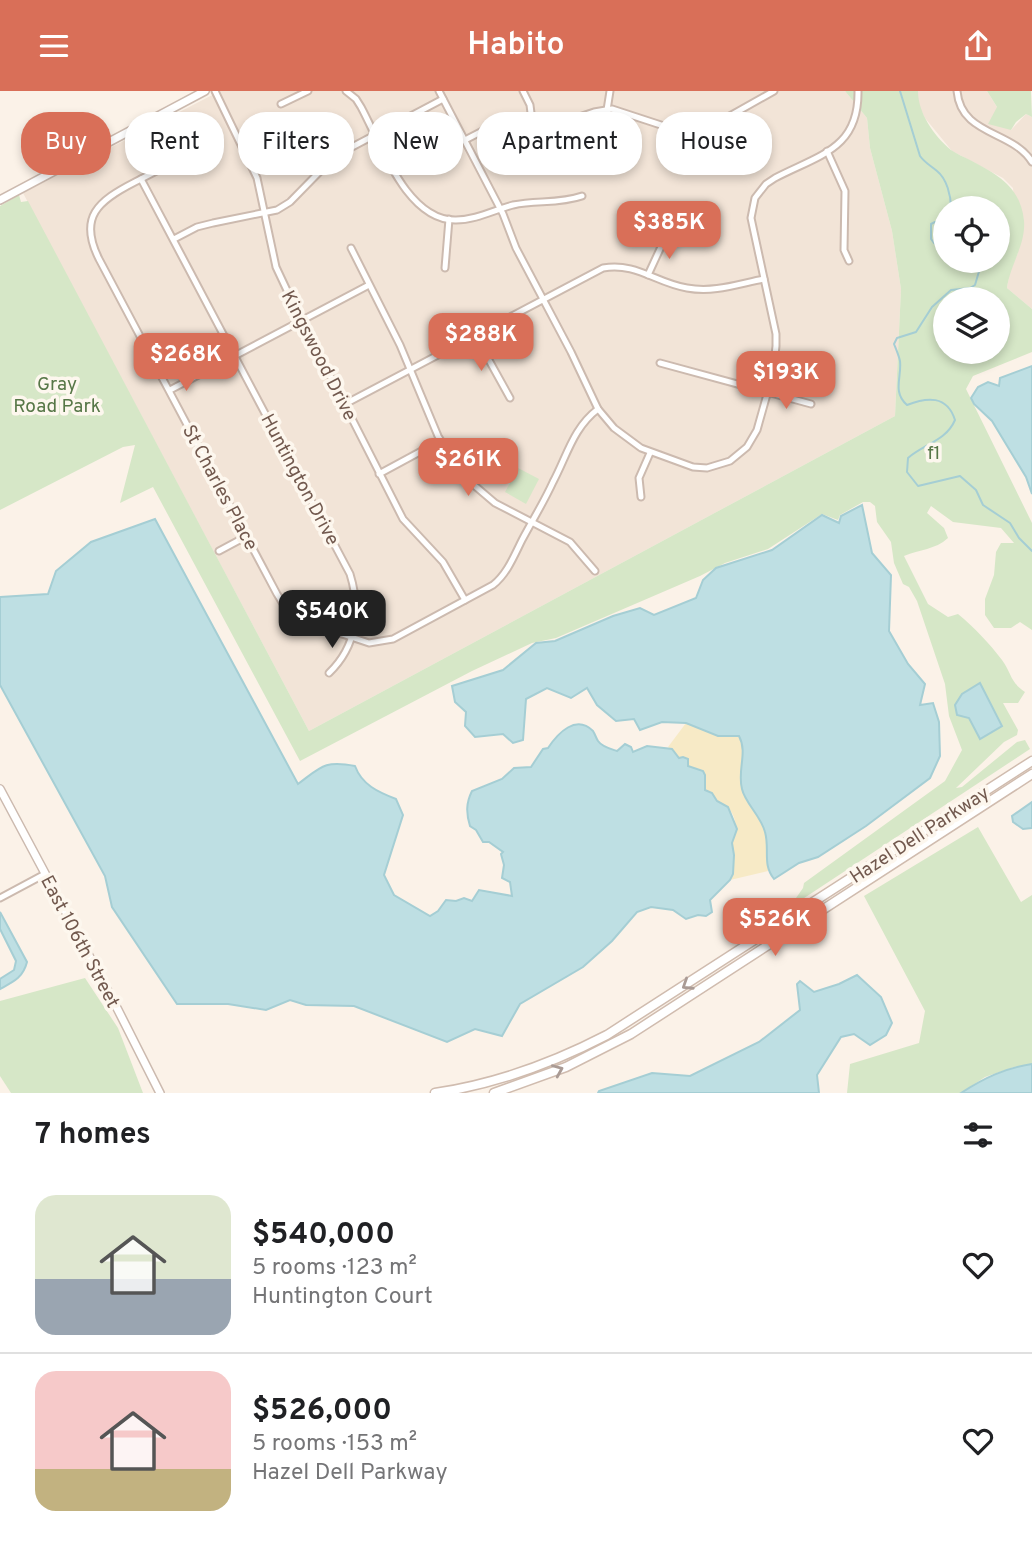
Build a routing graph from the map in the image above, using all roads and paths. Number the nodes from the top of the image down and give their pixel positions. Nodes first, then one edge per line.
1 (205, 91) edge
2 (215, 91) edge
3 (308, 91) edge
4 (346, 91) edge
5 (439, 91) edge
6 (523, 91) edge
7 (610, 91) edge
8 (774, 91) edge
9 (858, 91) edge
10 (957, 91) edge
11 (443, 99) junction
12 (281, 104) dead end
13 (607, 110) junction
14 (418, 112) edge
15 (531, 112) edge
16 (601, 112) edge
17 (368, 120) edge
18 (477, 134) edge
19 (368, 138) edge
20 (465, 140) junction
21 (827, 151) junction
22 (1032, 162) edge
23 (148, 175) edge
24 (398, 175) edge
25 (141, 179) junction
26 (582, 196) dead end
27 (0, 200) edge
28 (500, 208) junction
29 (265, 214) junction
30 (449, 219) junction
31 (666, 236) dead end
32 (173, 239) junction
33 (351, 248) dead end
34 (849, 261) dead end
35 (445, 268) dead end
36 (648, 275) junction
37 (764, 279) junction
38 (369, 285) junction
39 (543, 299) junction
40 (302, 320) junction
41 (475, 335) junction
42 (236, 355) junction
43 (660, 363) dead end
44 (411, 369) junction
45 (170, 390) junction
46 (767, 393) junction
47 (510, 398) dead end
48 (345, 404) junction
49 (811, 404) dead end
50 (597, 409) junction
51 (440, 441) junction
52 (650, 453) junction
53 (379, 474) junction
54 (641, 497) dead end
55 (532, 522) junction
56 (247, 536) junction
57 (219, 551) dead end
58 (595, 571) dead end
59 (465, 600) junction
60 (352, 638) junction
61 (329, 673) dead end
62 (1032, 761) edge
63 (1032, 774) edge
64 (0, 789) edge
65 (45, 874) junction
66 (0, 898) edge
67 (150, 1075) junction
68 (155, 1093) edge
69 (160, 1093) edge
70 (435, 1093) edge
71 (494, 1093) edge

1 - 27 street
2 - 29 street, Kingswood Drive
3 - 12 street
4 - 17 street
5 - 11 street
6 - 15 street
7 - 13 street
8 - 13 street
9 - 21 street
10 - 22 street
11 - 14 street
11 - 20 street
13 - 16 street
18 - 20 street
19 - 29 street
20 - 28 street
21 - 34 street
21 - 37 street
23 - 25 street, St Charles Place
24 - 30 street
25 - 32 street, Huntington Drive
25 - 45 street, St Charles Place
26 - 28 street
28 - 30 street
28 - 39 street
29 - 32 street
29 - 40 street, Kingswood Drive
30 - 35 street
31 - 36 street
32 - 42 street, Huntington Drive
33 - 38 street
36 - 37 street
36 - 39 street
37 - 46 street
38 - 40 street
38 - 44 street
39 - 41 street
39 - 50 street
40 - 42 street
40 - 48 street, Kingswood Drive
41 - 44 street
41 - 47 street
42 - 45 street
42 - 60 street, Huntington Drive
43 - 46 street
44 - 48 street
44 - 51 street
45 - 56 street, St Charles Place
46 - 49 street
46 - 52 street
48 - 53 street, Kingswood Drive
50 - 52 street
50 - 55 street, St Charles Place
51 - 53 street
51 - 55 street
52 - 54 street
53 - 59 street, Kingswood Drive
55 - 58 street
55 - 59 street, St Charles Place
56 - 57 street
56 - 60 street, St Charles Place
59 - 60 street, St Charles Place
60 - 61 street
62 -> 70 main road, Hazel Dell Parkway
71 -> 63 main road, Hazel Dell Parkway
64 - 65 street, East 106th Street
65 - 66 street
65 - 67 street, East 106th Street
67 - 68 street
67 - 69 street, East 106th Street

